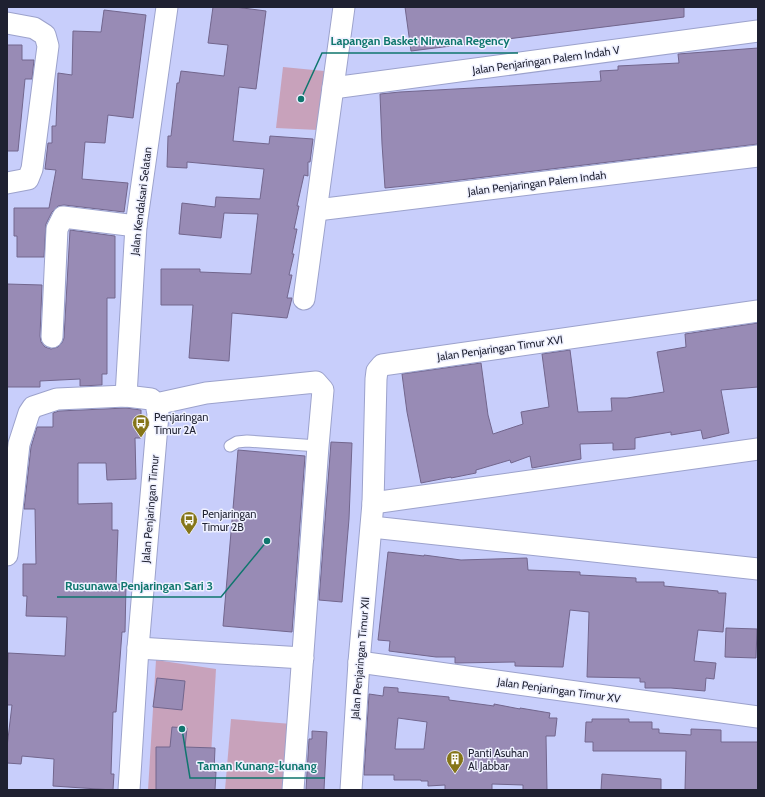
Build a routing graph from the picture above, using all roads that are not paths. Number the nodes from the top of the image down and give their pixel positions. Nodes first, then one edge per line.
1 (167, 7) edge
2 (344, 7) edge
3 (8, 18) edge
4 (758, 31) edge
5 (333, 88) junction
6 (758, 156) edge
7 (7, 183) edge
8 (317, 210) junction
9 (136, 226) junction
10 (304, 299) dead end
11 (758, 311) edge
12 (52, 337) dead end
13 (126, 396) junction
14 (156, 404) junction
15 (230, 446) dead end
16 (318, 446) junction
17 (758, 449) edge
18 (373, 503) junction
19 (372, 526) junction
20 (7, 555) edge
21 (758, 569) edge
22 (138, 648) junction
23 (304, 658) junction
24 (359, 662) junction
25 (758, 717) edge
26 (129, 790) edge
27 (293, 790) edge
28 (351, 790) edge

1 - 9 street, Jalan Kendalsari Selatan
2 - 5 street
3 - 7 street
4 - 5 street, Jalan Penjaringan Palem Indah V
5 - 8 street
6 - 8 street, Jalan Penjaringan Palem Indah
8 - 10 street
9 - 12 street
9 - 13 street, Jalan Kendalsari Selatan
11 - 18 street, Jalan Penjaringan Timur XVI
13 - 14 street
13 - 20 street
14 - 16 street
14 - 22 street, Jalan Penjaringan Timur
15 - 16 lane
16 - 23 street
17 - 18 street
18 - 19 street, Jalan Penjaringan Timur XVI
19 - 21 street
19 - 24 street, Jalan Penjaringan Timur XII
22 - 23 street
22 - 26 street, Jalan Penjaringan Timur
23 - 27 street
24 - 25 street, Jalan Penjaringan Timur XV
24 - 28 street, Jalan Penjaringan Timur XII

